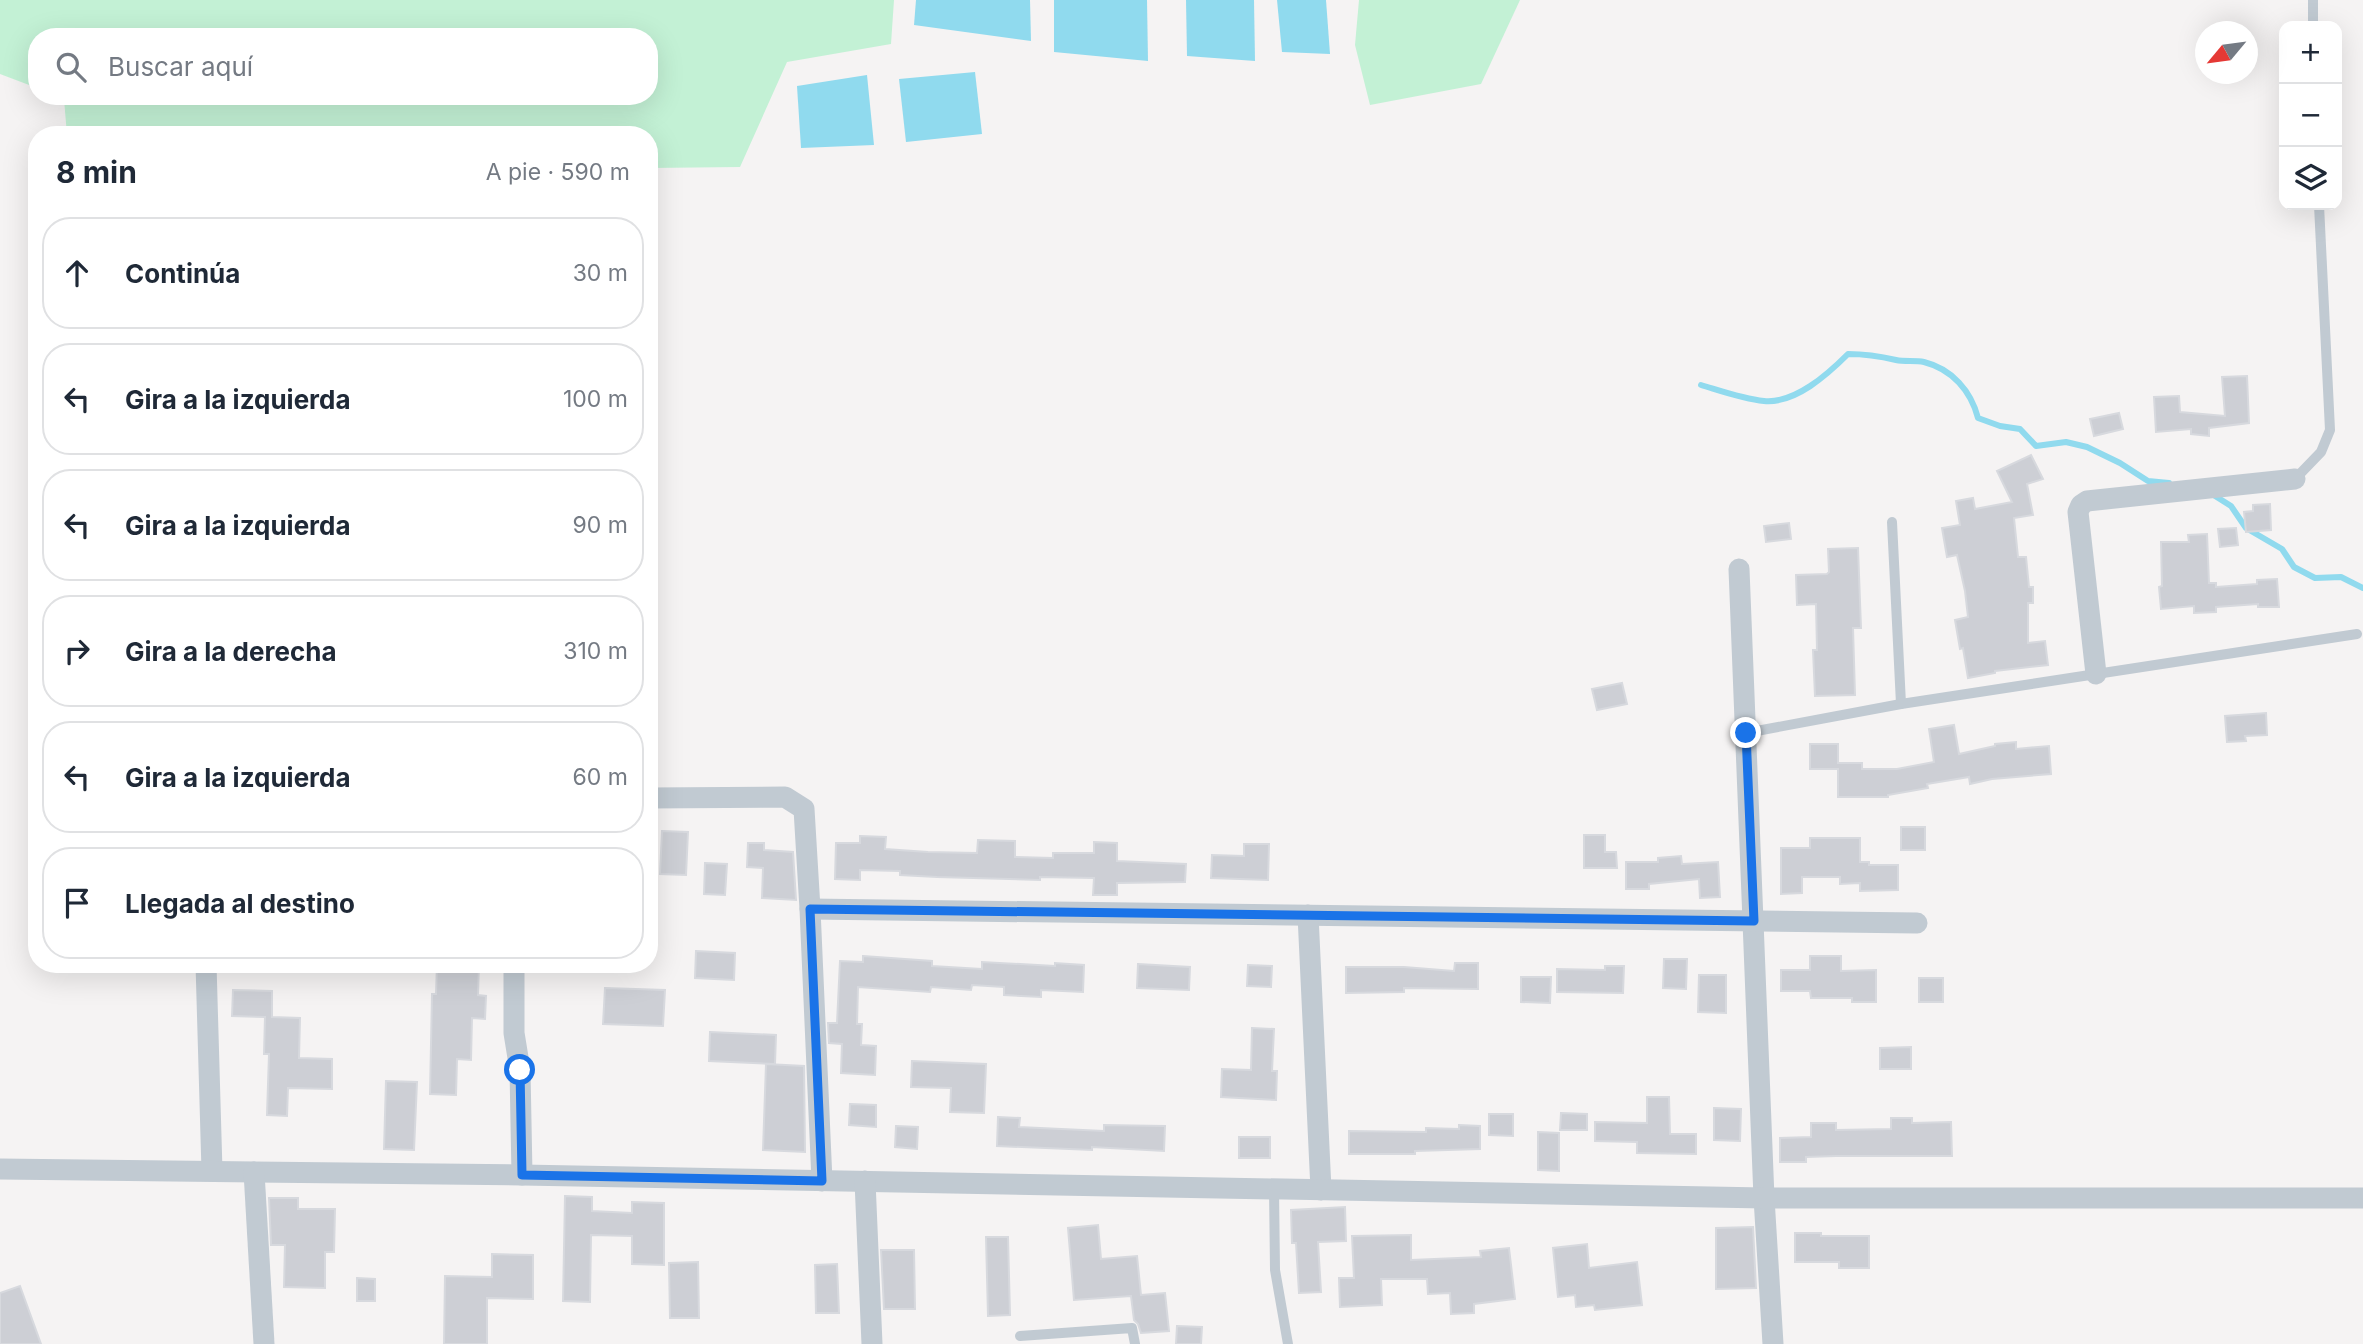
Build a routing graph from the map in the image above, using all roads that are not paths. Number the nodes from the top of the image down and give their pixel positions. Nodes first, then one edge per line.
1 (2313, 0) edge
2 (2314, 21) edge
3 (2319, 210) edge
4 (2295, 479) joint
5 (1892, 522) dead end
6 (1739, 569) dead end
7 (2357, 634) dead end
8 (2096, 674) junction
9 (1901, 704) junction
10 (1746, 733) junction
11 (658, 798) edge
12 (810, 909) junction
13 (1308, 915) junction
14 (1754, 921) junction
15 (1917, 923) dead end
16 (206, 973) edge
17 (514, 973) edge
18 (0, 1168) edge
19 (212, 1171) junction
20 (254, 1172) junction
21 (522, 1175) junction
22 (822, 1181) junction
23 (865, 1181) junction
24 (1274, 1189) junction
25 (1321, 1190) junction
26 (1764, 1198) junction
27 (2363, 1198) edge
28 (1020, 1336) dead end
29 (264, 1344) edge
30 (872, 1344) edge
31 (1135, 1344) edge
32 (1289, 1344) edge
33 (1773, 1344) edge

1 - 2 lane
3 - 4 lane
4 - 8 street
5 - 9 lane
6 - 10 street
7 - 8 lane
8 - 9 lane
9 - 10 lane
10 - 14 street
11 - 12 street
12 - 13 street
12 - 22 street
13 - 14 street
13 - 25 street
14 - 15 street
14 - 26 street
16 - 19 street
17 - 21 street
18 - 19 street
19 - 20 street
20 - 21 street
20 - 29 street
21 - 22 street
22 - 23 street
23 - 24 street
23 - 30 street
24 - 25 street
24 - 32 lane
25 - 26 street
26 - 27 street
26 - 33 street
28 - 31 lane

